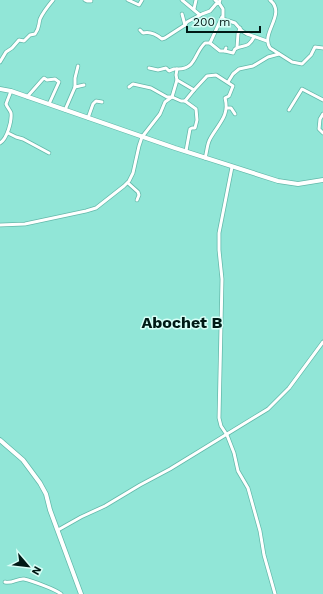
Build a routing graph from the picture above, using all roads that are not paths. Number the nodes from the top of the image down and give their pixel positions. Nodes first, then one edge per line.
1 (53, 0) edge
2 (85, 0) edge
3 (128, 0) edge
4 (142, 0) edge
5 (182, 0) edge
6 (196, 0) edge
7 (215, 0) edge
8 (270, 0) edge
9 (91, 1) dead end
10 (220, 2) edge
11 (194, 9) junction
12 (182, 14) dead end
13 (200, 15) junction
14 (222, 17) junction
15 (185, 25) junction
16 (240, 28) junction
17 (140, 30) dead end
18 (254, 37) junction
19 (267, 41) junction
20 (210, 43) junction
21 (237, 47) junction
22 (323, 48) edge
23 (279, 54) junction
24 (0, 62) edge
25 (78, 66) dead end
26 (149, 68) dead end
27 (177, 69) junction
28 (177, 80) junction
29 (228, 82) junction
30 (84, 85) dead end
31 (76, 87) junction
32 (129, 87) dead end
33 (0, 89) edge
34 (194, 90) junction
35 (11, 91) junction
36 (27, 97) junction
37 (172, 97) junction
38 (323, 100) edge
39 (185, 101) junction
40 (102, 102) dead end
41 (49, 104) junction
42 (227, 108) junction
43 (65, 110) junction
44 (289, 110) dead end
45 (235, 114) dead end
46 (323, 114) edge
47 (88, 118) junction
48 (8, 133) junction
49 (323, 133) edge
50 (142, 137) junction
51 (0, 143) edge
52 (186, 151) junction
53 (49, 153) dead end
54 (205, 158) junction
55 (232, 167) junction
56 (323, 180) edge
57 (128, 183) junction
58 (137, 200) dead end
59 (0, 225) edge
60 (323, 342) edge
61 (227, 435) junction
62 (0, 440) edge
63 (58, 530) junction
64 (5, 582) dead end
65 (61, 594) edge
66 (81, 594) edge
67 (275, 594) edge

1 - 24 street
2 - 9 street
3 - 4 street
5 - 11 street
6 - 11 street
7 - 10 street
8 - 19 street
10 - 13 street
10 - 14 street
11 - 13 street
12 - 15 street
13 - 15 street
14 - 16 street
14 - 20 street
15 - 17 street
16 - 18 street
16 - 21 street
18 - 19 street
18 - 21 street
19 - 23 street
20 - 21 street
20 - 27 street
22 - 23 street
23 - 29 street
25 - 31 street
26 - 27 street
27 - 28 street
28 - 34 street
28 - 37 street
29 - 34 street
29 - 42 street
30 - 31 street
31 - 43 street
32 - 37 street
33 - 35 main road
34 - 39 street
35 - 36 main road
35 - 48 street
36 - 41 main road
36 - 41 street
37 - 39 street
37 - 50 street
38 - 44 street
39 - 52 street
40 - 47 street
41 - 43 main road
42 - 45 street
42 - 54 street
43 - 47 main road
46 - 49 street
47 - 50 main road
48 - 51 street
48 - 53 street
50 - 52 main road
50 - 57 street
52 - 54 main road
54 - 55 main road
55 - 56 main road
55 - 61 street
57 - 58 street
57 - 59 street
60 - 61 street
61 - 63 street
61 - 67 street
62 - 63 main road
63 - 66 main road
64 - 65 street

